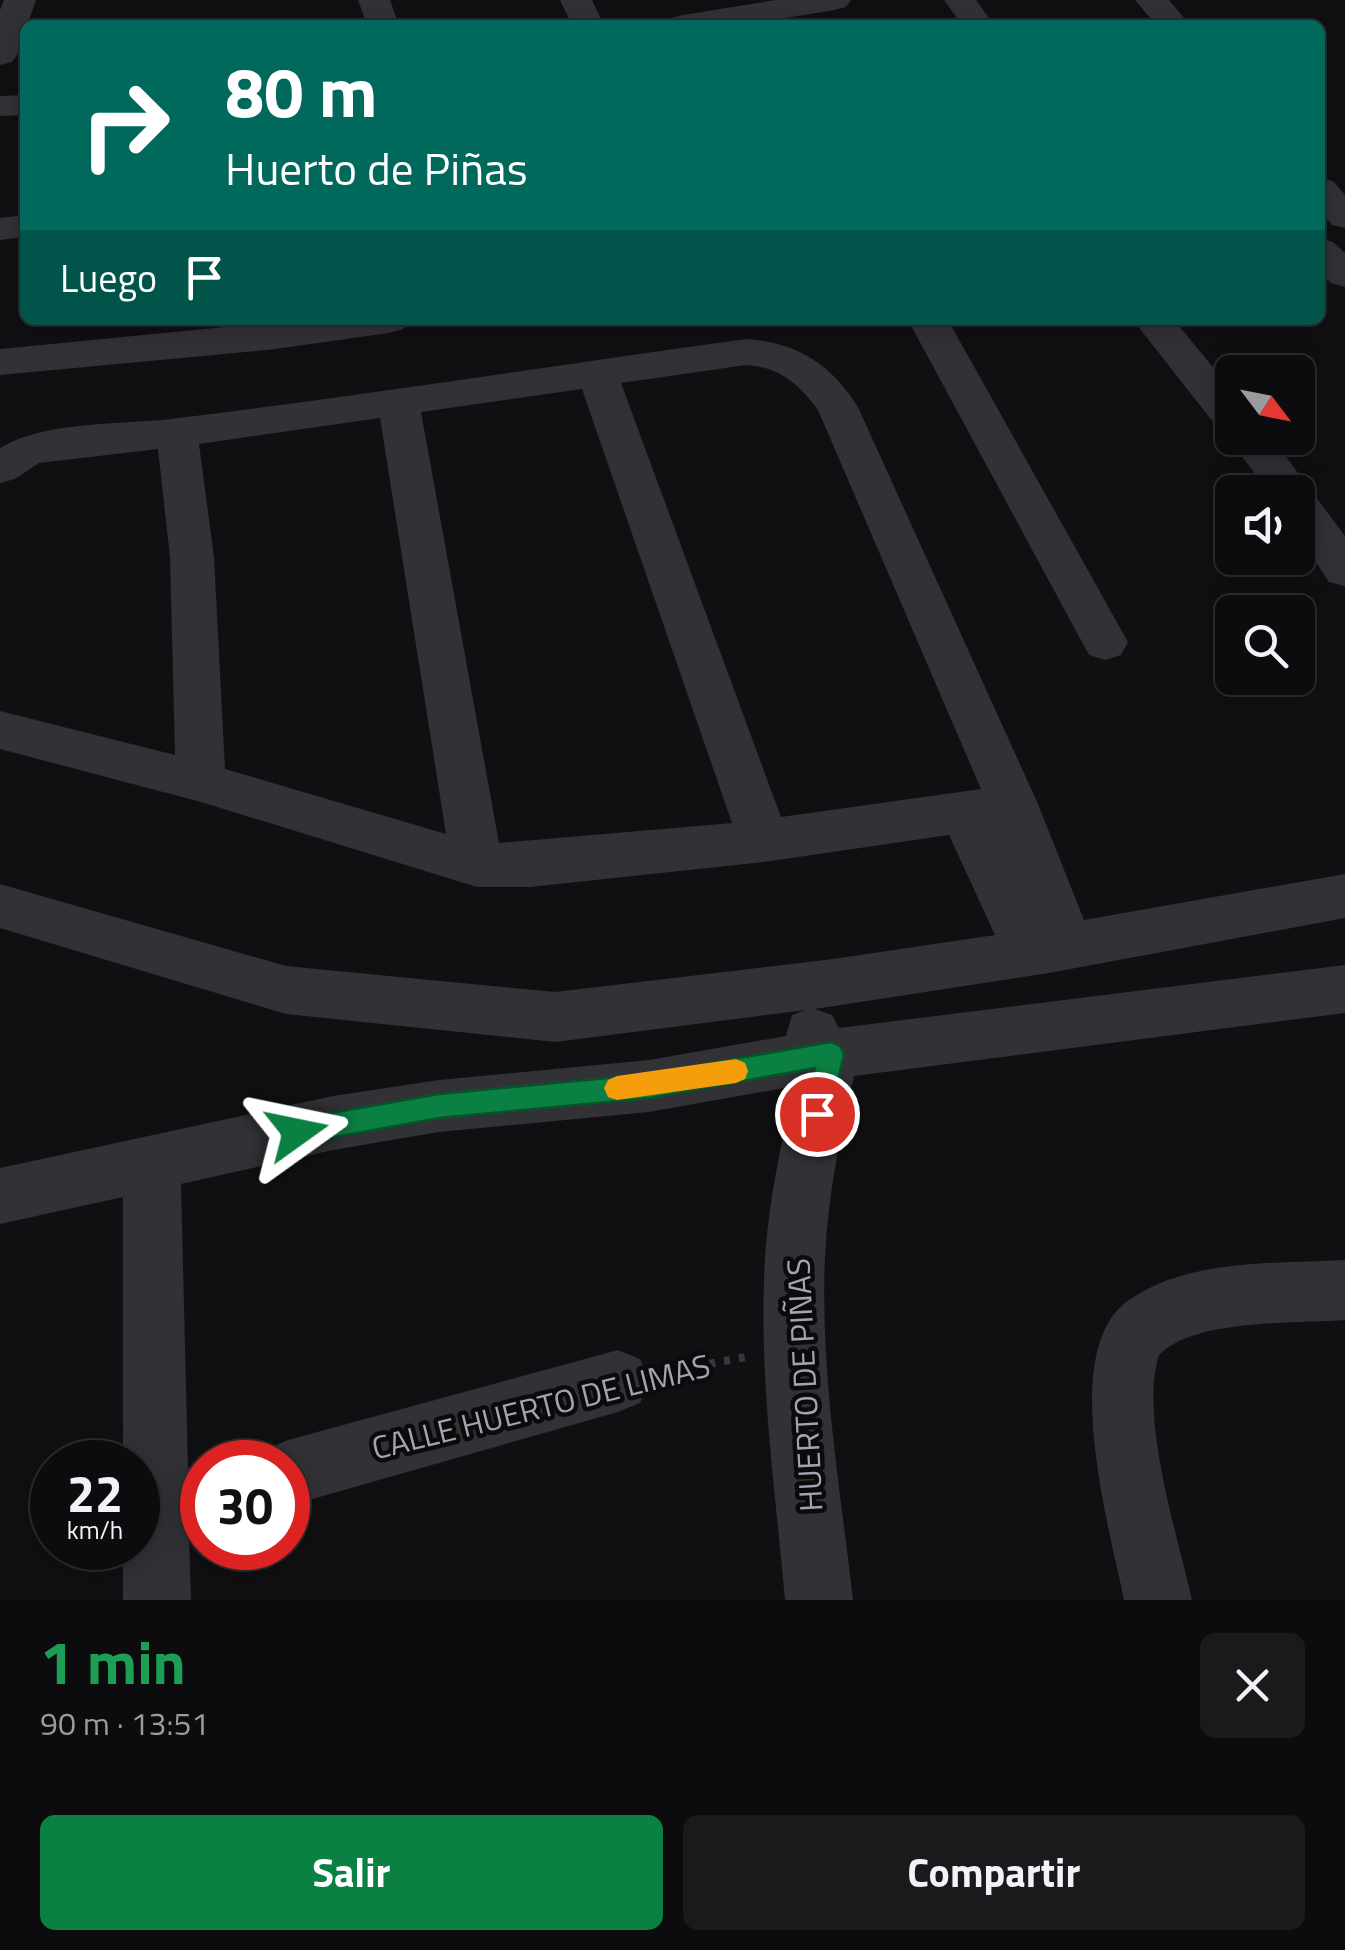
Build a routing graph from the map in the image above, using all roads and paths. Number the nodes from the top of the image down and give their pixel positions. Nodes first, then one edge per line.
1 (20, 0) edge
2 (835, 0) edge
3 (1151, 0) edge
4 (783, 11) edge
5 (719, 20) edge
6 (1169, 20) edge
7 (0, 55) edge
8 (1325, 195) edge
9 (1345, 217) edge
10 (1325, 255) edge
11 (1345, 275) edge
12 (353, 325) edge
13 (930, 325) edge
14 (1157, 325) edge
15 (0, 362) edge
16 (597, 373) junction
17 (1215, 396) edge
18 (398, 401) junction
19 (177, 433) junction
20 (1263, 455) edge
21 (0, 468) edge
22 (1278, 475) edge
23 (1315, 526) edge
24 (1345, 570) edge
25 (1105, 642) dead end
26 (0, 730) edge
27 (201, 782) junction
28 (989, 809) junction
29 (764, 840) junction
30 (477, 865) junction
31 (1345, 896) edge
32 (0, 906) edge
33 (1049, 950) junction
34 (833, 983) junction
35 (1345, 989) edge
36 (831, 1054) junction
37 (152, 1165) junction
38 (0, 1196) edge
39 (1345, 1290) edge
40 (796, 1347) junction
41 (618, 1380) joint
42 (310, 1467) edge
43 (179, 1504) edge
44 (157, 1600) edge
45 (818, 1600) edge
46 (1158, 1600) edge

1 - 7 street
2 - 4 street
3 - 6 street
4 - 5 street
8 - 9 street
10 - 11 street
12 - 15 street
13 - 25 street
14 - 17 street
16 - 18 street
16 - 28 street
16 - 29 street
18 - 19 street
18 - 30 street
19 - 21 street
19 - 27 street
20 - 22 street
23 - 24 street
26 - 27 street
27 - 30 street
28 - 29 street
28 - 33 street
29 - 30 street
31 - 33 street
32 - 34 street
33 - 34 street
34 - 36 street
35 - 36 street
36 - 37 street
36 - 40 street, HUERTO DE PIÑAS
37 - 38 street
37 - 43 street
39 - 46 street
40 - 41 path, CALLE HUERTO DE LIMAS
40 - 45 street, HUERTO DE PIÑAS
41 - 42 street, CALLE HUERTO DE LIMAS
43 - 44 street

